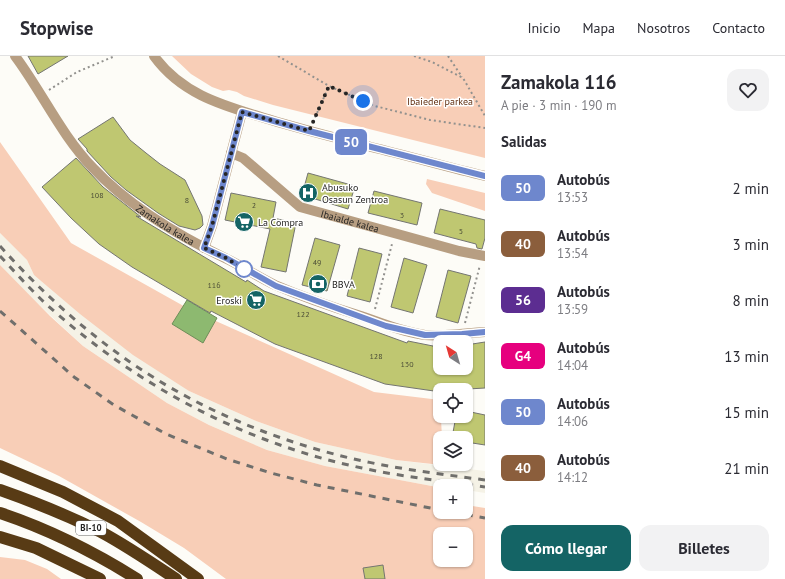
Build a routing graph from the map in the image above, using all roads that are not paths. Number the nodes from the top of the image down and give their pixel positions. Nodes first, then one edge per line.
1 (15, 56) edge
2 (154, 56) edge
3 (242, 112) junction
4 (231, 153) junction
5 (485, 176) edge
6 (204, 248) junction
7 (483, 256) edge
8 (485, 332) edge
9 (0, 466) edge
10 (0, 490) edge
11 (0, 513) edge
12 (0, 537) edge
13 (100, 579) edge
14 (137, 579) edge
15 (176, 579) edge
16 (198, 579) edge

1 - 6 street, Zamakola kalea
2 - 3 street
3 - 4 street
3 - 5 street
4 - 6 street
4 - 7 street, Ibaialde kalea
6 - 8 street, Zamakola kalea
9 - 16 highway
10 - 15 highway, BI-10
11 - 14 highway, BI-10
12 - 13 highway

